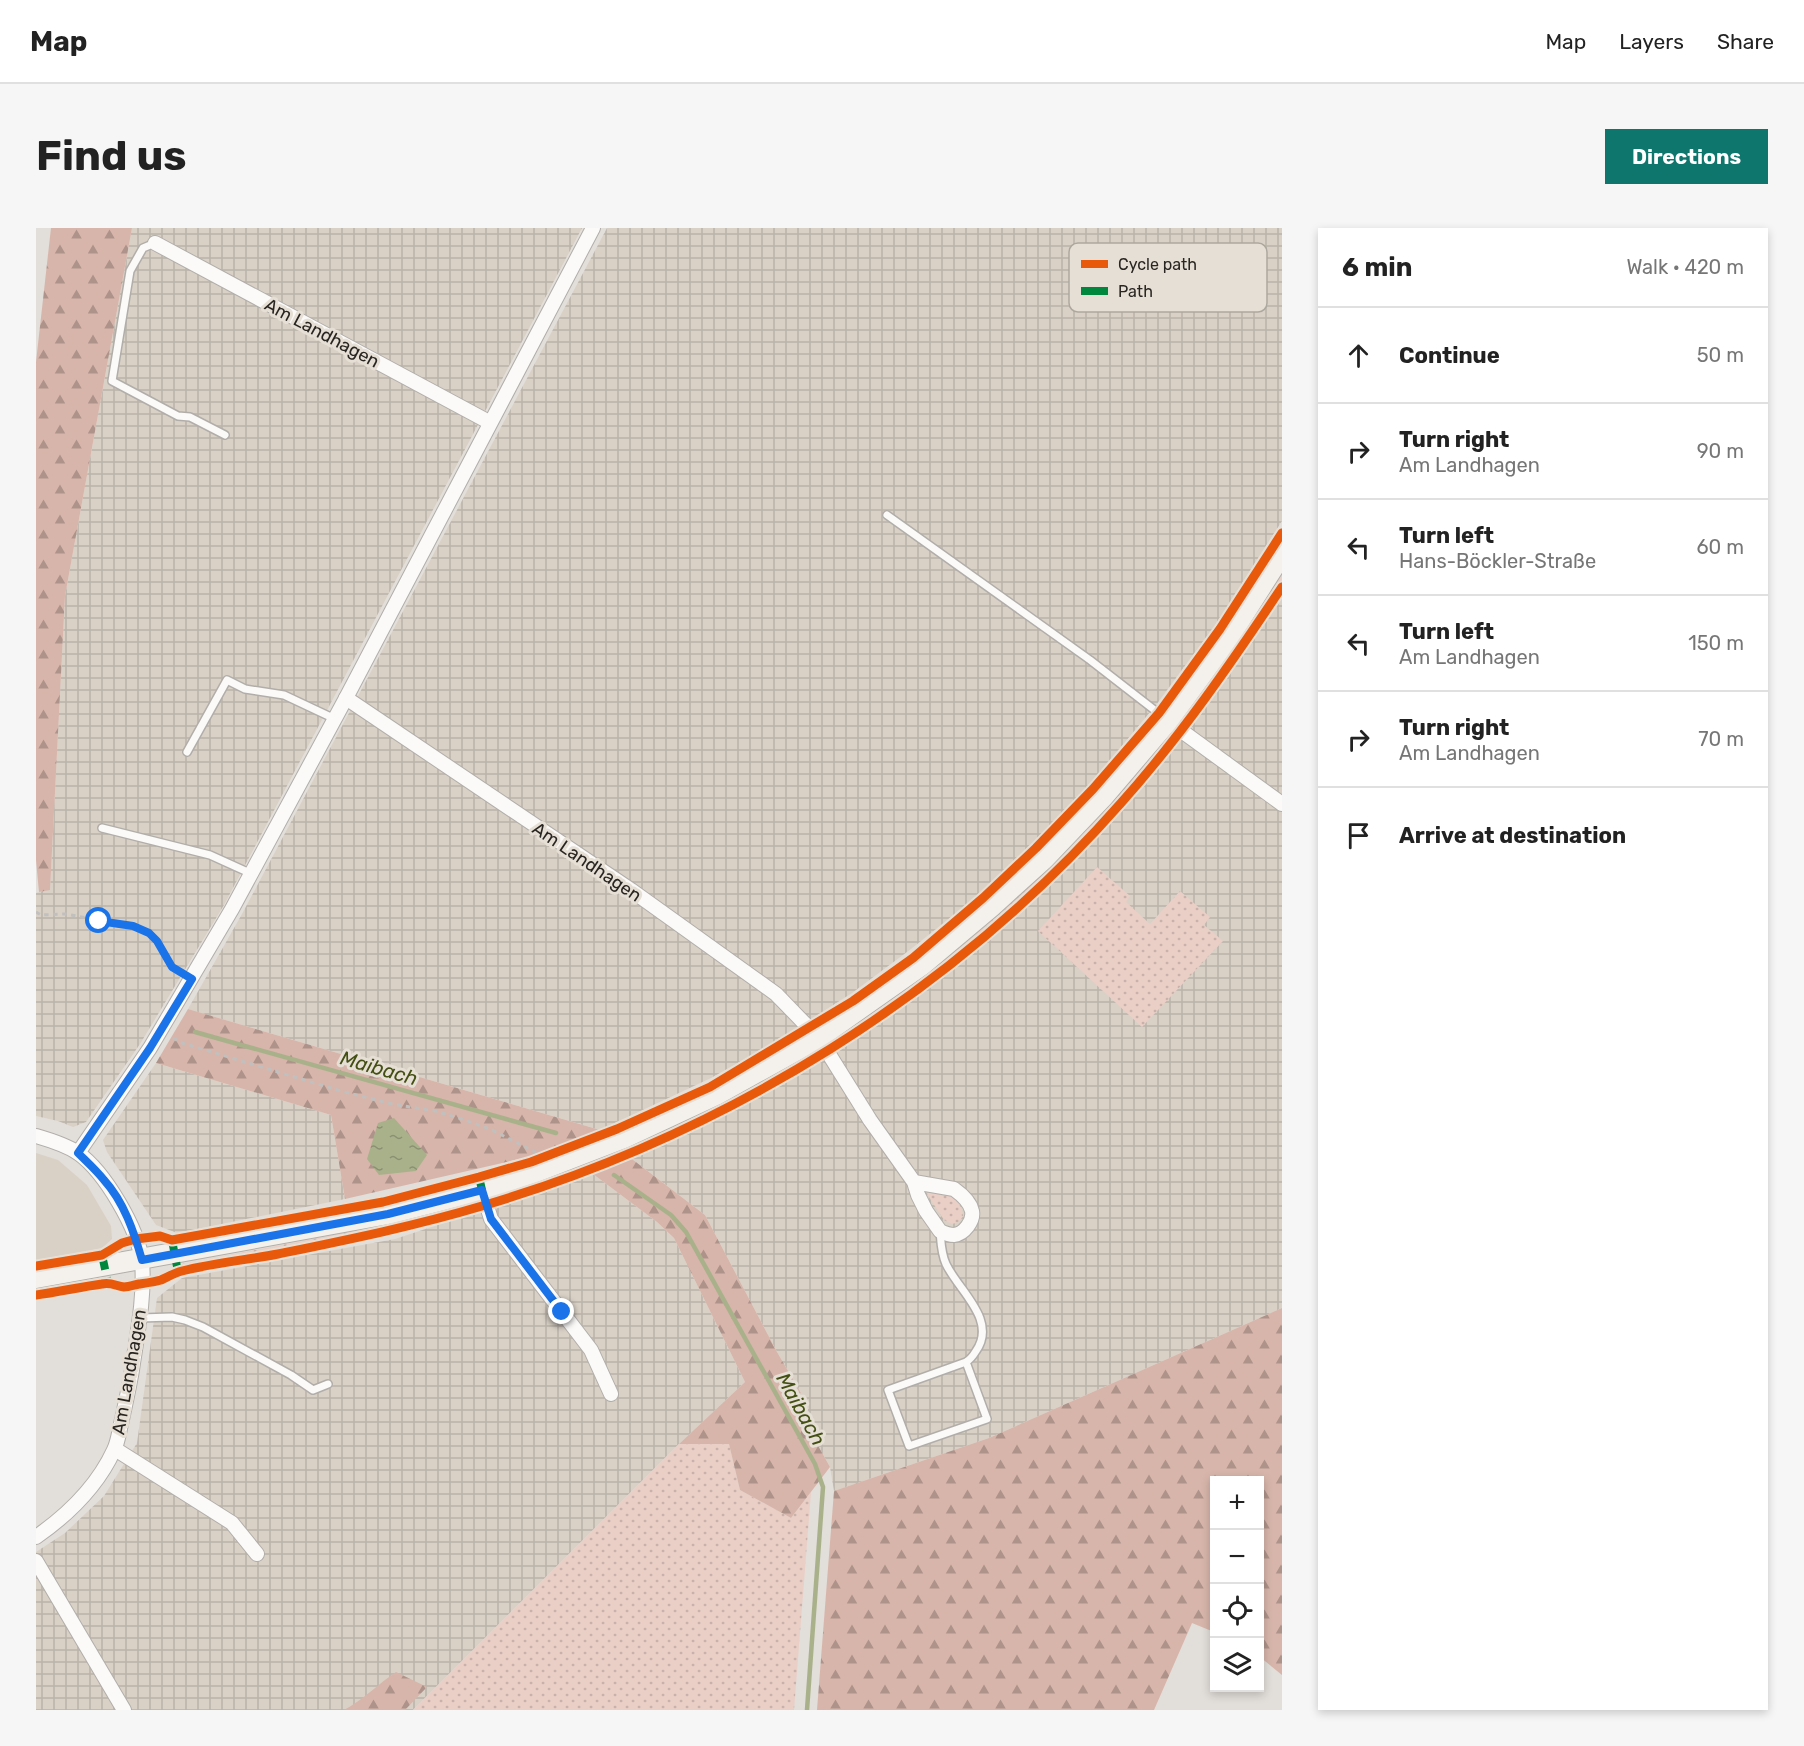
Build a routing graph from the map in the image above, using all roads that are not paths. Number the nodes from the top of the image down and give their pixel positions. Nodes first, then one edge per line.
1 (593, 228) edge
2 (155, 243) joint
3 (489, 423) junction
4 (225, 435) dead end
5 (887, 515) dead end
6 (1282, 554) edge
7 (346, 698) junction
8 (335, 719) junction
9 (1168, 721) junction
10 (187, 752) dead end
11 (1282, 804) edge
12 (102, 828) dead end
13 (252, 874) junction
14 (817, 1039) junction
15 (36, 1136) edge
16 (78, 1153) junction
17 (914, 1182) junction
18 (482, 1190) junction
19 (940, 1231) junction
20 (142, 1260) junction
21 (36, 1278) edge
22 (140, 1318) junction
23 (966, 1362) junction
24 (328, 1384) dead end
25 (612, 1394) dead end
26 (115, 1449) junction
27 (36, 1537) edge
28 (257, 1554) dead end
29 (36, 1561) edge
30 (124, 1710) edge

1 - 3 street
2 - 3 street, Am Landhagen
2 - 4 lane
3 - 7 street
5 - 9 lane
6 - 9 street
7 - 8 street
7 - 14 street, Am Landhagen
8 - 10 lane
8 - 13 street
9 - 11 street
9 - 14 street
12 - 13 lane
13 - 16 street
14 - 17 street, Am Landhagen
14 - 18 street
15 - 16 street
16 - 20 street, Am Landhagen
17 - 19 street, Am Landhagen
17 - 19 street
18 - 20 street
18 - 25 street
19 - 23 lane
20 - 21 street
20 - 22 street, Am Landhagen
22 - 24 lane
22 - 26 street, Am Landhagen
23 - 23 lane
26 - 27 street, Am Landhagen
26 - 28 street, Am Landhagen
29 - 30 street

